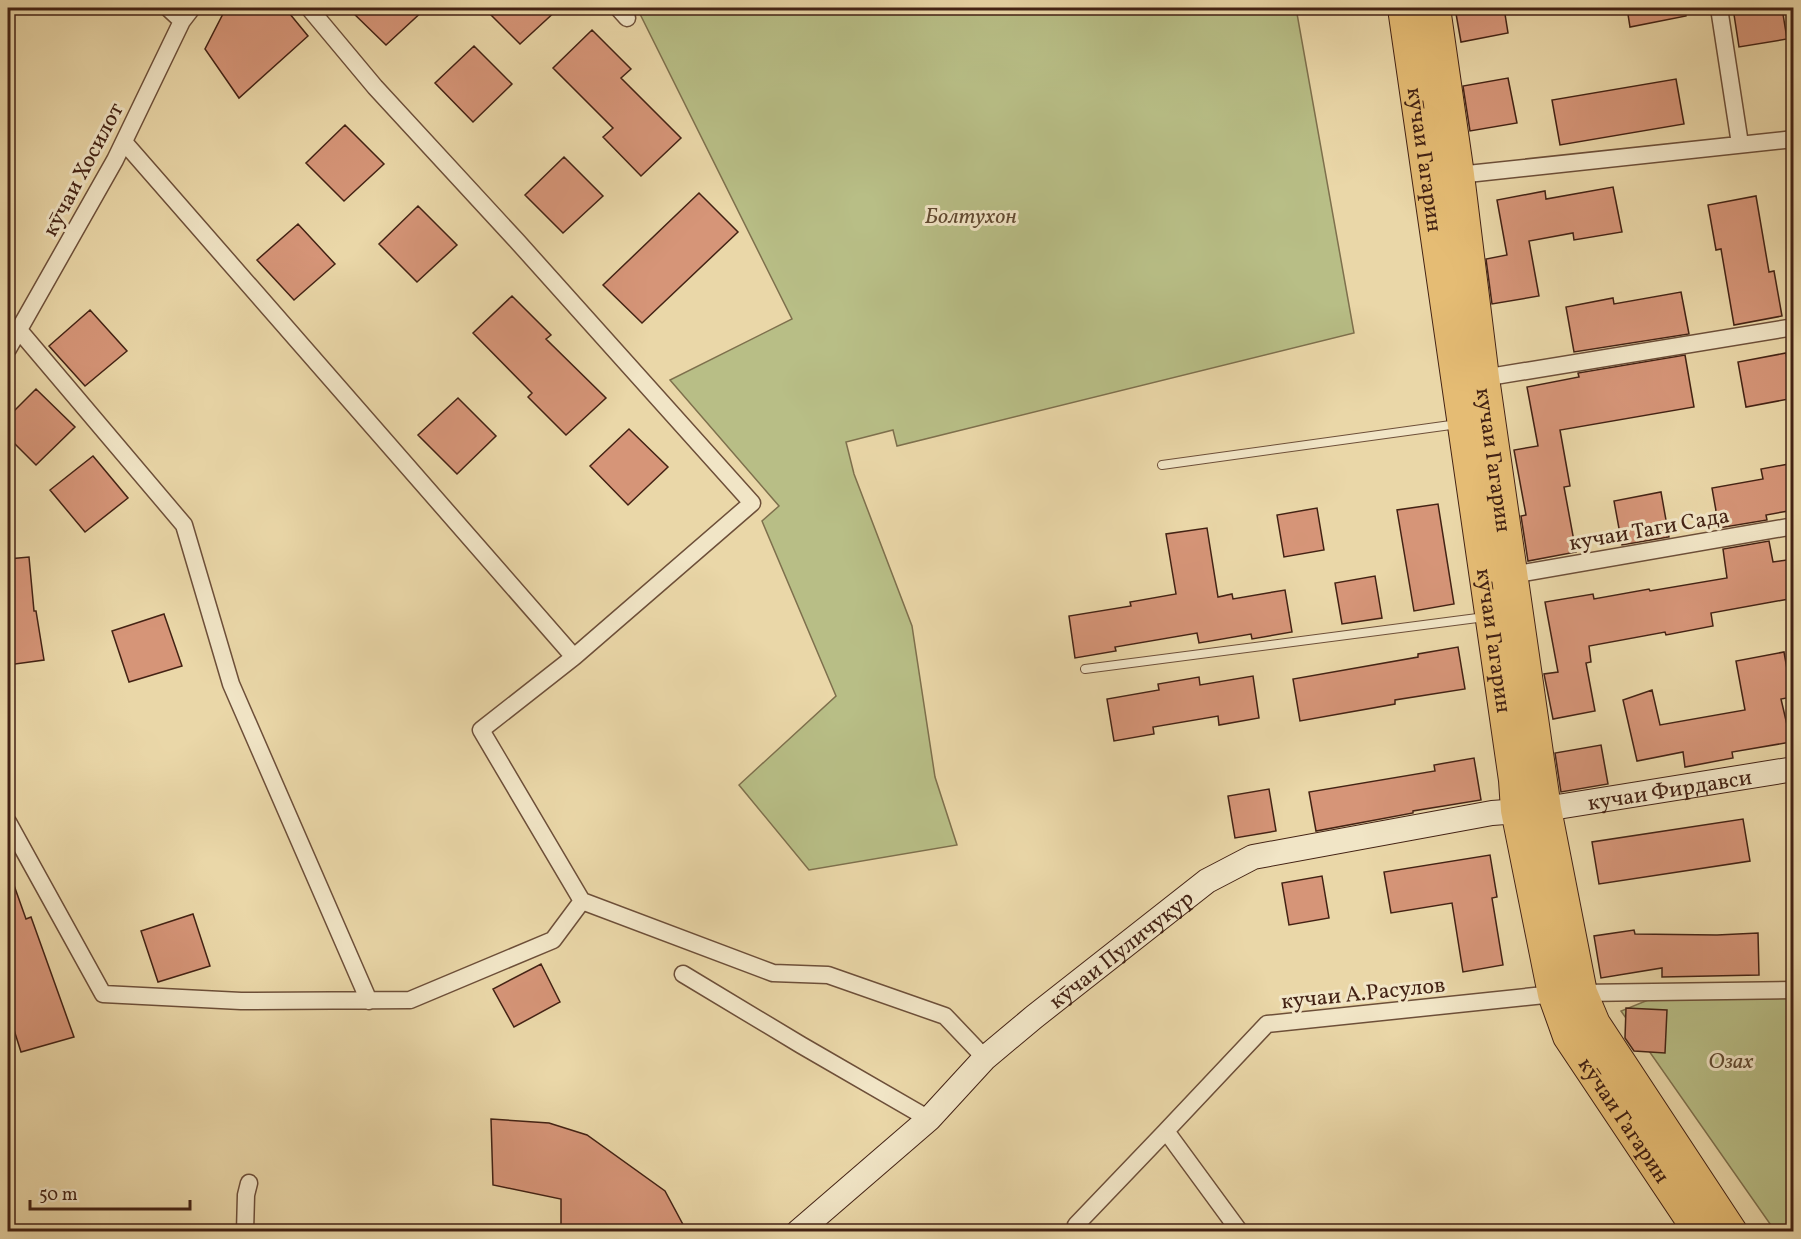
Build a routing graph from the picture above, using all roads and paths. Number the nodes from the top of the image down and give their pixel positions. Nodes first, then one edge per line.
1 (168, 8) edge
2 (309, 8) edge
3 (1404, 8) edge
4 (1434, 8) edge
5 (1719, 8) edge
6 (187, 14) edge
7 (1794, 139) edge
8 (124, 142) junction
9 (1740, 144) junction
10 (1458, 175) junction
11 (1794, 327) edge
12 (18, 329) junction
13 (8, 349) edge
14 (1483, 378) junction
15 (1465, 423) junction
16 (1162, 465) dead end
17 (1794, 526) edge
18 (1512, 575) junction
19 (1492, 616) junction
20 (574, 657) junction
21 (1085, 669) dead end
22 (1794, 769) edge
23 (1531, 810) junction
24 (8, 822) edge
25 (582, 901) junction
26 (683, 974) dead end
27 (1794, 990) edge
28 (1568, 994) junction
29 (369, 1000) junction
30 (985, 1058) junction
31 (929, 1119) junction
32 (1166, 1131) junction
33 (249, 1183) dead end
34 (1077, 1225) dead end
35 (245, 1232) edge
36 (798, 1232) edge
37 (1240, 1232) edge
38 (1700, 1232) edge
39 (1731, 1232) edge

1 - 6 street
2 - 20 street
3 - 15 highway, кӯчаи Гагарин
4 - 10 highway, кӯчаи Гагарин
5 - 9 street
6 - 8 street, кӯчаи Хосилот
7 - 9 street
8 - 12 street, кӯчаи Хосилот
8 - 20 street
9 - 10 street
10 - 14 highway, кучаи Гагарин
11 - 14 street
12 - 13 street, кӯчаи Хосилот
12 - 29 street
14 - 18 highway, кучаи Гагарин
15 - 16 lane
15 - 19 highway, кӯчаи Гагарин
17 - 18 street, кучаи Таги Сада
18 - 23 highway, кучаи Гагарин
19 - 21 lane
19 - 23 highway, кӯчаи Гагарин
20 - 25 street
22 - 23 street, кучаи Фирдавси
23 - 28 highway, кӯчаи Гагарин
23 - 30 street, кӯчаи Пуличуқур
24 - 29 street
25 - 29 street
25 - 30 street
26 - 31 street
27 - 28 street, кучаи А.Расулов
28 - 32 street, кучаи А.Расулов
28 - 38 highway, кӯчаи Гагарин
28 - 39 highway, кӯчаи Гагарин
30 - 31 street, кӯчаи Пуличуқур
31 - 36 street, кӯчаи Пуличуқур
32 - 34 street, кучаи А.Расулов
32 - 37 street
33 - 35 street

